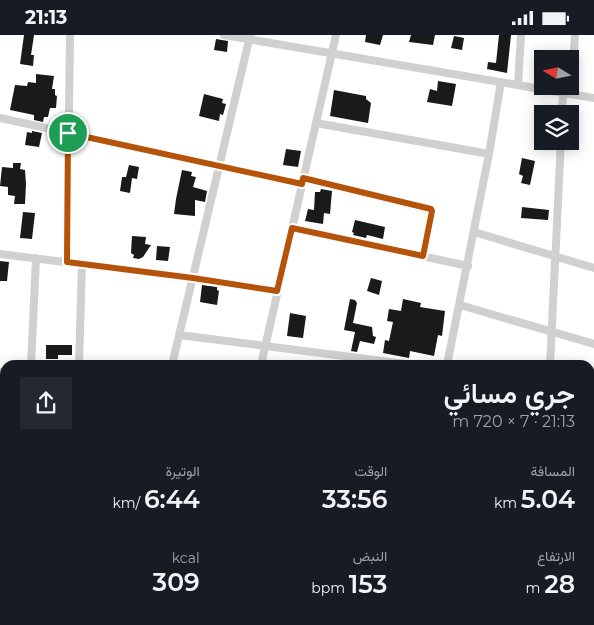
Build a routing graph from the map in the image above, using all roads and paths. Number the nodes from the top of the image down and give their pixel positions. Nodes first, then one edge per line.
1 (70, 35) edge
2 (224, 35) edge
3 (336, 35) edge
4 (521, 35) edge
5 (574, 35) edge
6 (250, 37) edge
7 (572, 50) edge
8 (332, 53) junction
9 (502, 82) junction
10 (518, 85) junction
11 (534, 88) edge
12 (578, 95) edge
13 (594, 98) edge
14 (0, 118) edge
15 (316, 123) junction
16 (68, 133) junction
17 (561, 150) edge
18 (489, 154) junction
19 (219, 166) junction
20 (303, 181) junction
21 (292, 228) junction
22 (474, 232) junction
23 (0, 254) edge
24 (423, 256) junction
25 (556, 256) junction
26 (36, 258) junction
27 (67, 262) junction
28 (82, 264) junction
29 (468, 266) junction
30 (594, 268) edge
31 (193, 278) junction
32 (277, 291) junction
33 (460, 305) junction
34 (552, 331) junction
35 (179, 335) junction
36 (594, 344) edge
37 (265, 345) junction
38 (31, 360) edge
39 (79, 360) edge
40 (173, 360) edge
41 (261, 360) edge
42 (377, 360) edge
43 (449, 360) edge
44 (550, 360) edge

1 - 16 street
2 - 6 street
3 - 8 street
4 - 10 street
5 - 7 street
6 - 8 street
6 - 19 street
8 - 9 street
8 - 15 street
9 - 10 street
9 - 18 street
10 - 11 street
12 - 13 street
14 - 16 street
15 - 18 street
15 - 20 street
16 - 19 street
16 - 27 street
17 - 25 street
18 - 22 street
19 - 20 street
19 - 31 street
20 - 21 street
20 - 24 street
21 - 24 street
21 - 32 street
22 - 25 street
22 - 29 street
23 - 26 street
24 - 29 street
25 - 30 street
25 - 34 street
26 - 27 street
26 - 38 street
27 - 28 street
28 - 31 street
28 - 39 street
29 - 33 street
31 - 32 street
31 - 35 street
32 - 37 street
33 - 34 street
33 - 43 street
34 - 36 street
34 - 44 street
35 - 37 street
35 - 40 street
37 - 41 street
37 - 42 street

